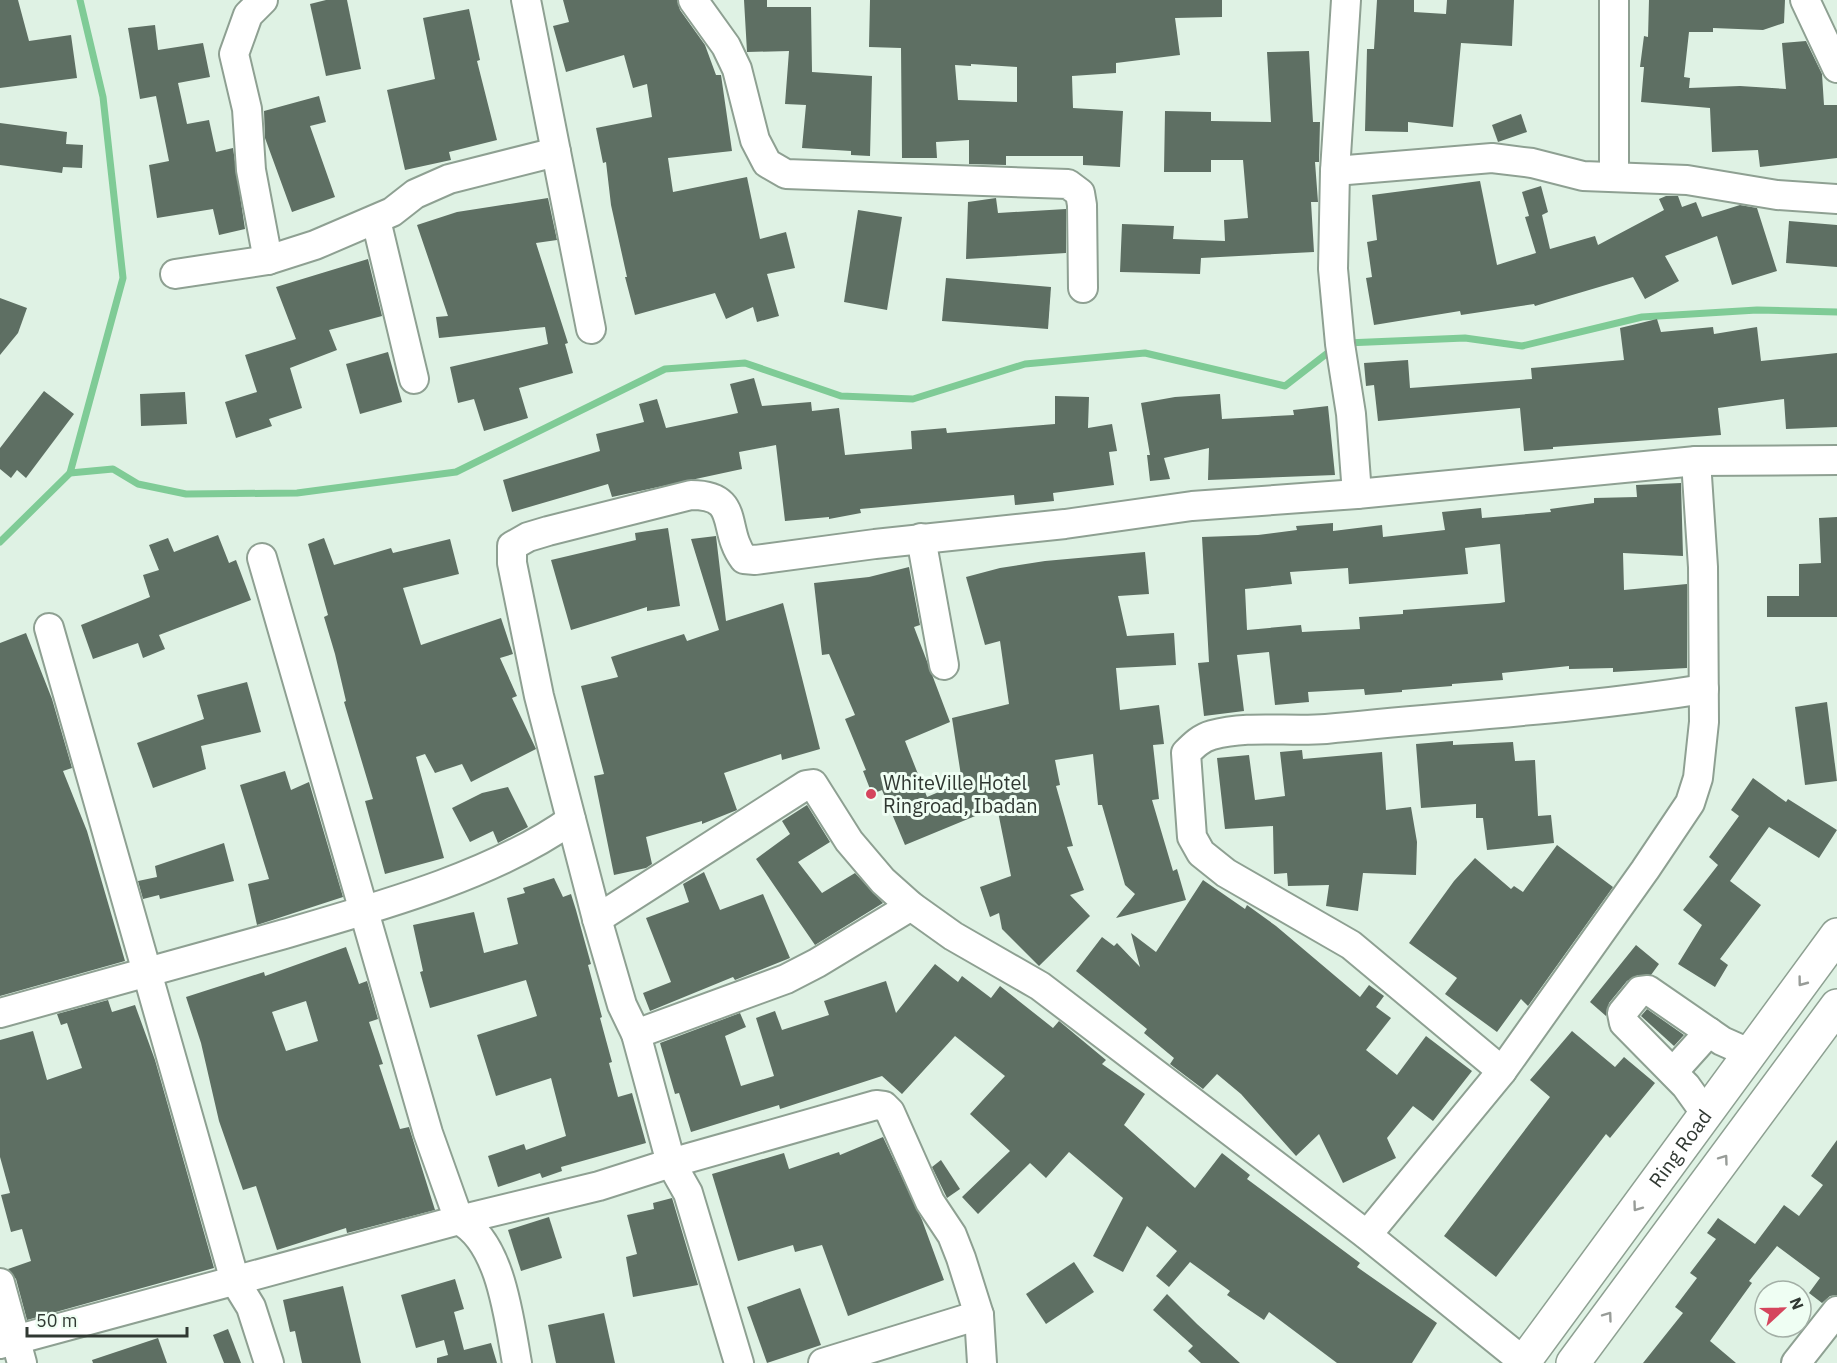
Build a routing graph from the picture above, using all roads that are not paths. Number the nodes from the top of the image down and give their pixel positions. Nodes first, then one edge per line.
1 (263, 0) edge
2 (526, 0) edge
3 (693, 0) edge
4 (1346, 0) edge
5 (1614, 0) edge
6 (1805, 0) edge
7 (1837, 68) edge
8 (556, 152) junction
9 (1335, 171) junction
10 (1614, 176) junction
11 (1837, 199) edge
12 (376, 220) junction
13 (268, 260) junction
14 (175, 274) dead end
15 (1083, 288) dead end
16 (591, 329) dead end
17 (414, 379) dead end
18 (1837, 460) edge
19 (1696, 461) junction
20 (1357, 494) junction
21 (921, 538) junction
22 (262, 558) dead end
23 (49, 628) dead end
24 (944, 665) dead end
25 (1704, 689) junction
26 (572, 820) junction
27 (911, 906) junction
28 (364, 911) junction
29 (597, 919) junction
30 (1837, 935) edge
31 (149, 972) junction
32 (1837, 1006) edge
33 (0, 1013) edge
34 (1709, 1032) junction
35 (636, 1034) junction
36 (1749, 1053) junction
37 (1502, 1071) junction
38 (1673, 1072) junction
39 (1706, 1114) junction
40 (671, 1163) junction
41 (459, 1220) junction
42 (1367, 1235) junction
43 (235, 1281) junction
44 (0, 1283) edge
45 (1837, 1311) edge
46 (979, 1315) junction
47 (12, 1349) edge
48 (1523, 1362) edge
49 (268, 1363) edge
50 (517, 1363) edge
51 (739, 1363) edge
52 (823, 1363) edge
53 (982, 1363) edge
54 (1573, 1363) edge
55 (1796, 1363) edge

1 - 13 street
2 - 8 street
3 - 15 street
4 - 9 street
5 - 10 street
6 - 7 street
8 - 12 street
8 - 16 street
9 - 10 street
9 - 20 street
10 - 11 street
12 - 13 street
12 - 17 street
13 - 14 street
18 - 19 street
19 - 20 street
19 - 25 street
20 - 21 street
21 - 24 street
21 - 26 street
22 - 28 street
23 - 31 street
25 - 37 street
25 - 37 street
26 - 28 street
26 - 29 street
27 - 29 street
27 - 35 street
27 - 42 street
28 - 31 street
28 - 41 street
29 - 35 street
30 -> 36 main road, Ring Road
31 - 33 street
31 - 43 street
54 -> 32 main road, Ring Road
34 - 36 street
34 - 38 street
34 - 38 street
35 - 40 street
36 - 39 main road, Ring Road
37 - 42 street
38 - 39 street
39 -> 48 main road, Ring Road
40 - 41 street
40 - 46 street
40 - 51 street
41 - 43 street
41 - 50 street
42 - 48 street
43 - 47 street
43 - 49 street
44 - 47 street
45 - 55 street
46 - 52 street
46 - 53 street

